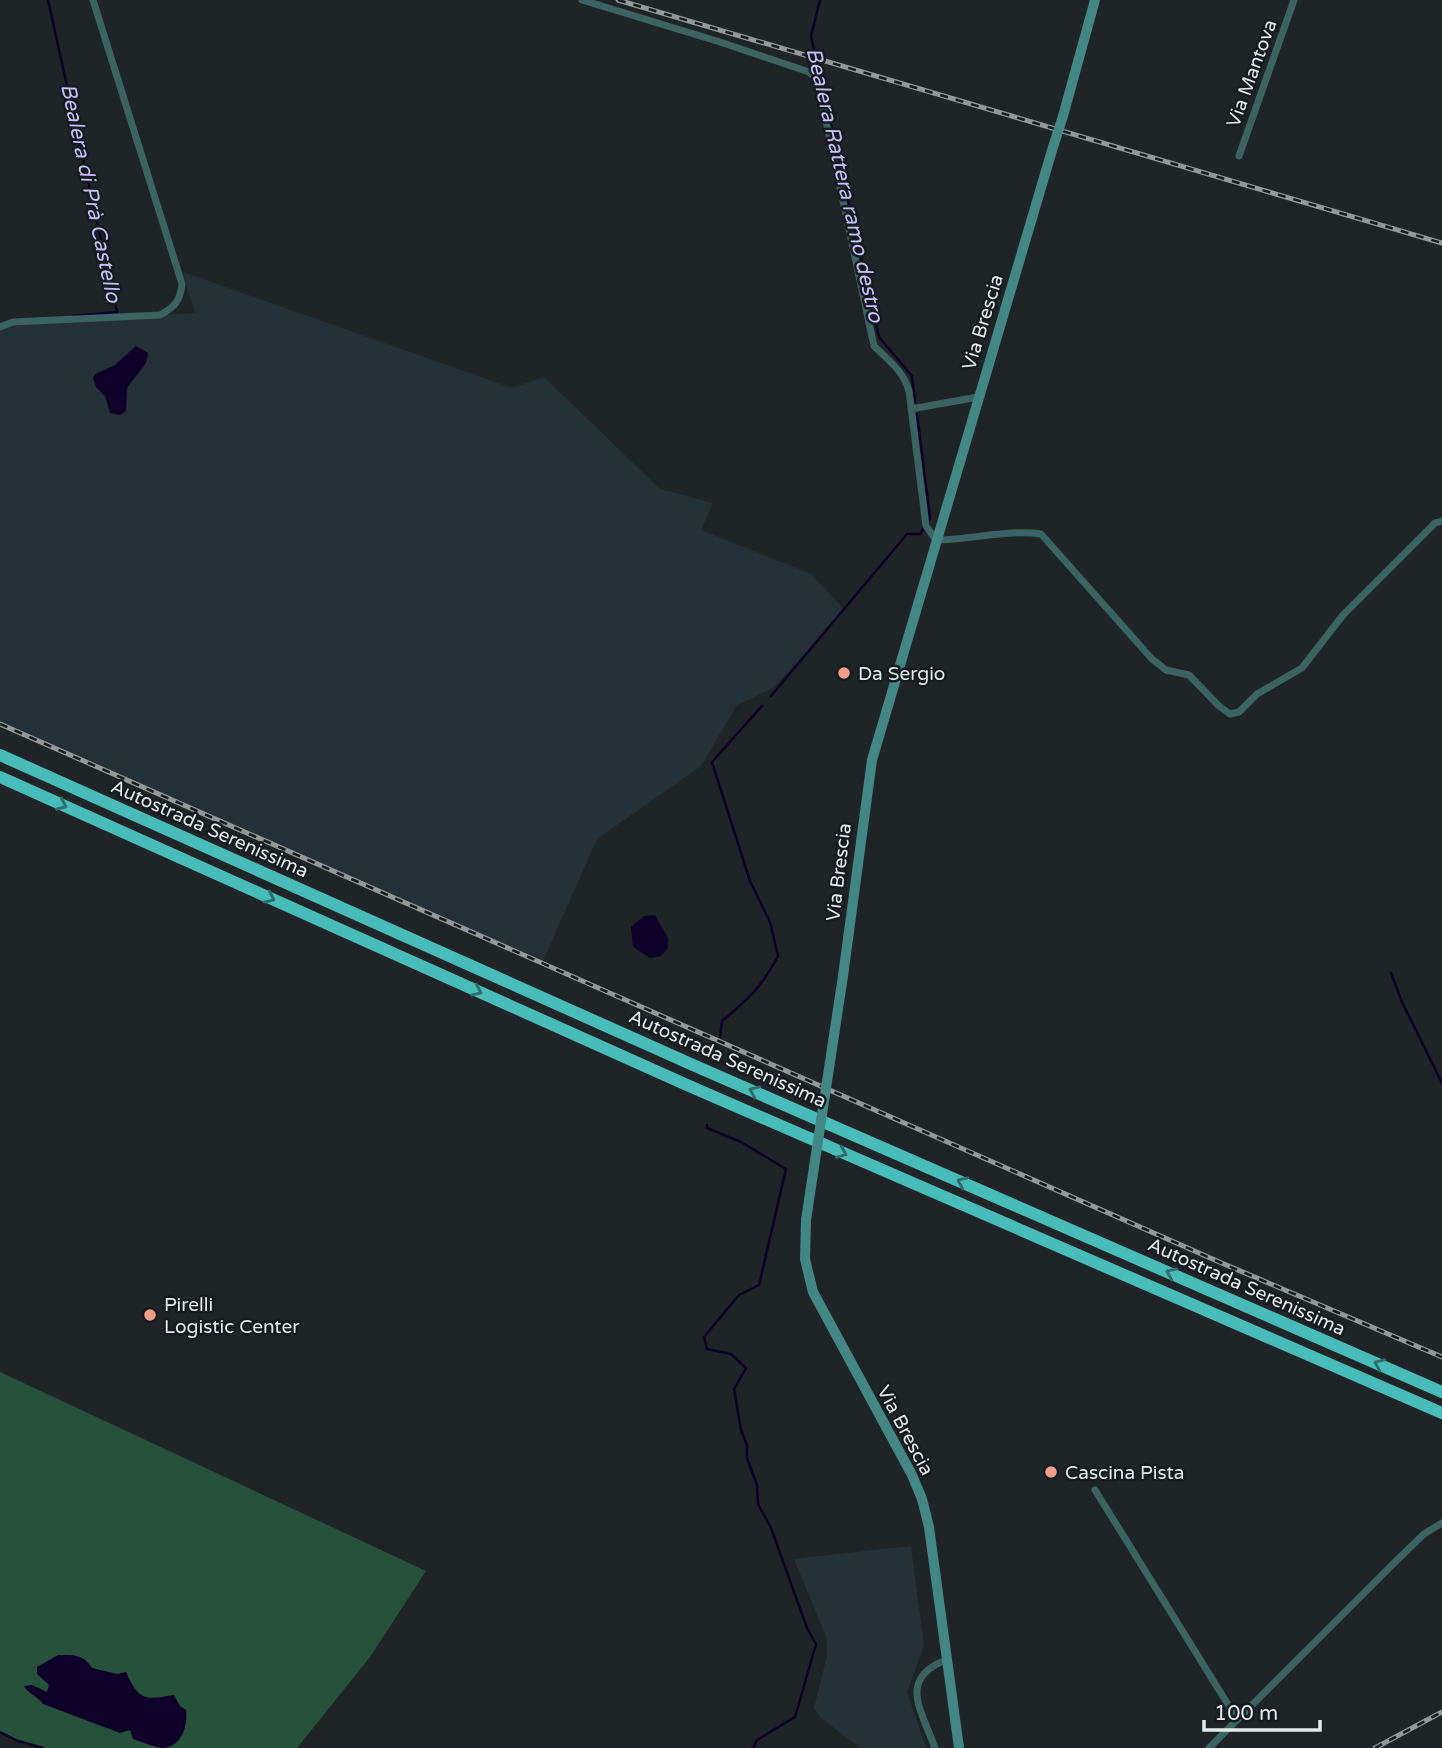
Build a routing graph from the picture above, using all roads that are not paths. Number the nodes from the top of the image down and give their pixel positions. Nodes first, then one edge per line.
1 (93, 0) edge
2 (582, 0) edge
3 (1096, 0) edge
4 (1294, 0) edge
5 (1239, 156) dead end
6 (0, 327) edge
7 (978, 397) junction
8 (911, 409) junction
9 (1442, 521) edge
10 (936, 540) junction
11 (0, 755) edge
12 (0, 777) edge
13 (1442, 1392) edge
14 (1442, 1413) edge
15 (1095, 1490) dead end
16 (1442, 1523) edge
17 (946, 1660) junction
18 (1237, 1719) junction
19 (935, 1748) edge
20 (959, 1748) edge
21 (1209, 1748) edge

1 - 6 street
2 - 8 street
3 - 7 main road, Via Brescia, bridge
4 - 5 street, Via Mantova
7 - 8 street
7 - 10 main road, Via Brescia
8 - 10 street
9 - 10 street
10 - 17 main road, Via Brescia, bridge
13 -> 11 highway, Autostrada Serenissima
12 -> 14 highway, Autostrada Serenissima
15 - 18 street
16 - 18 street
17 - 19 street
17 - 20 main road, Via Brescia
18 - 21 street

